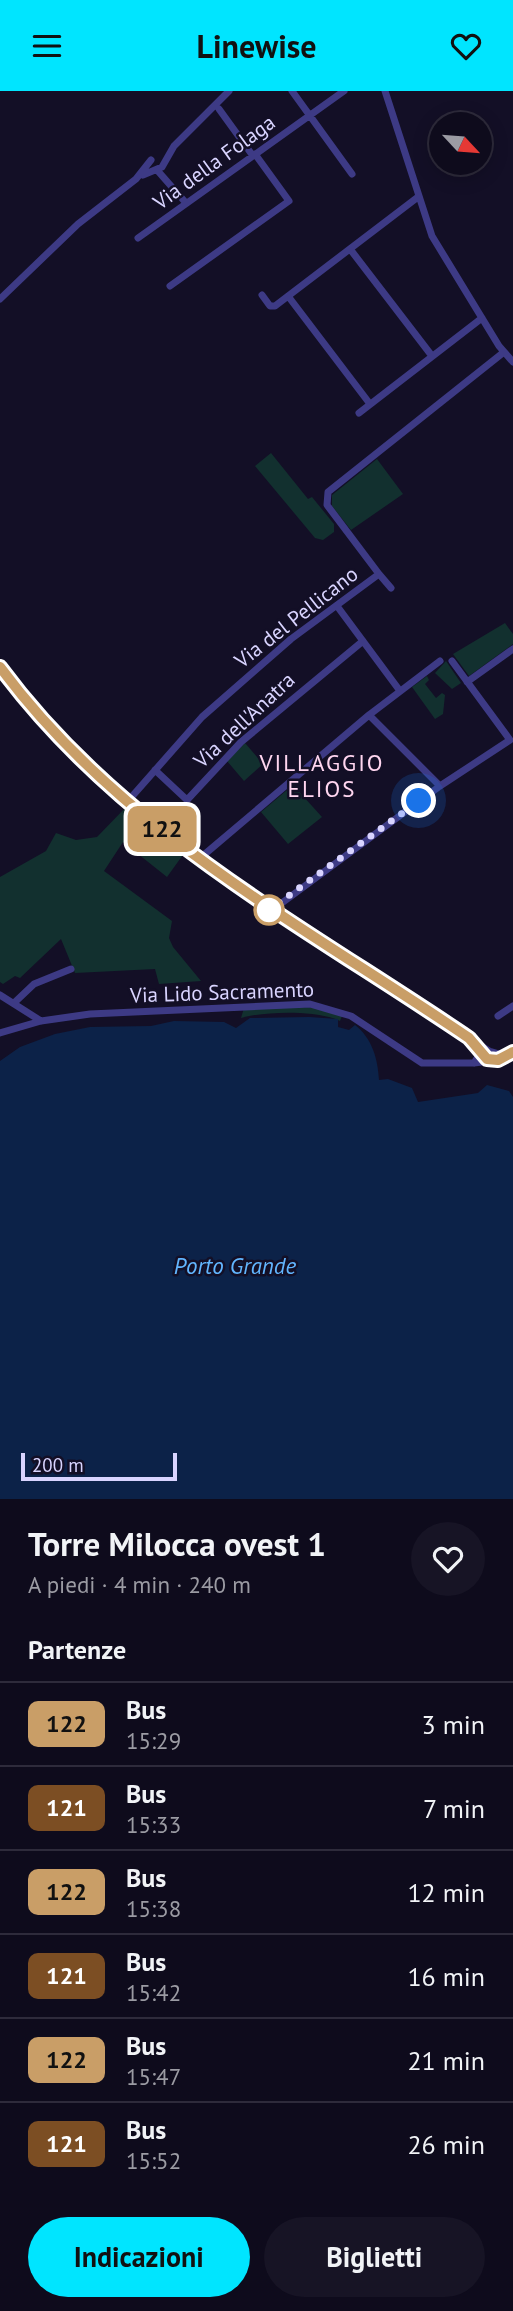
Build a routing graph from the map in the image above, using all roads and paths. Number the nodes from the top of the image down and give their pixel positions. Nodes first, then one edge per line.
1 (229, 91) edge
2 (292, 91) edge
3 (344, 91) edge
4 (384, 91) edge
5 (219, 109) dead end
6 (309, 115) junction
7 (174, 146) junction
8 (254, 155) junction
9 (154, 158) junction
10 (160, 167) junction
11 (352, 174) dead end
12 (136, 179) junction
13 (418, 197) junction
14 (186, 204) junction
15 (138, 238) dead end
16 (350, 249) junction
17 (170, 286) dead end
18 (262, 295) dead end
19 (288, 296) junction
20 (0, 299) edge
21 (482, 318) junction
22 (504, 352) junction
23 (432, 356) junction
24 (513, 362) edge
25 (370, 404) junction
26 (359, 413) dead end
27 (379, 574) junction
28 (391, 588) dead end
29 (337, 606) junction
30 (363, 642) junction
31 (513, 649) edge
32 (440, 661) dead end
33 (452, 661) dead end
34 (0, 667) edge
35 (467, 682) junction
36 (400, 691) junction
37 (369, 715) junction
38 (155, 770) junction
39 (440, 786) junction
40 (128, 801) junction
41 (199, 859) junction
42 (271, 911) junction
43 (71, 969) dead end
44 (0, 995) edge
45 (14, 1003) junction
46 (513, 1006) edge
47 (498, 1016) dead end
48 (41, 1021) junction
49 (0, 1033) edge
50 (469, 1038) junction
51 (477, 1047) junction
52 (489, 1051) junction
53 (509, 1054) edge
54 (490, 1061) junction
55 (474, 1063) junction

1 - 7 street
2 - 6 street
3 - 6 street, Via della Folaga
4 - 13 street
5 - 8 street
6 - 8 street, Via della Folaga
6 - 11 street
7 - 9 street
7 - 10 street
8 - 14 street, Via della Folaga
8 - 17 street
9 - 10 street
9 - 10 street
9 - 12 street
10 - 12 street
10 - 14 street
12 - 20 street
13 - 16 street
13 - 21 street
14 - 15 street, Via della Folaga
16 - 19 street
16 - 23 street
18 - 19 street
19 - 25 street
21 - 22 street
21 - 23 street
22 - 24 street
22 - 27 street, Via del Pellicano
23 - 25 street
25 - 26 street
27 - 28 street
27 - 29 street, Via del Pellicano
29 - 30 street
29 - 38 street, Via del Pellicano
30 - 36 street
30 - 38 street, Via dell'Anatra
31 - 35 street
32 - 36 street
33 - 35 street
34 - 40 street
35 - 39 street
36 - 37 street
37 - 39 street
37 - 41 street
38 - 40 street, Via del Pellicano
39 - 42 street
40 - 41 street
41 - 42 street
42 - 50 street
43 - 45 street
44 - 45 street
45 - 48 street
46 - 47 street
48 - 49 street, Via Lido Sacramento
48 - 55 street, Via Lido Sacramento
50 - 51 street
50 - 52 street
51 - 54 street
51 - 55 street
52 - 53 street
52 - 54 street
53 - 54 street, Via Lido Sacramento
54 - 55 street, Via Lido Sacramento

